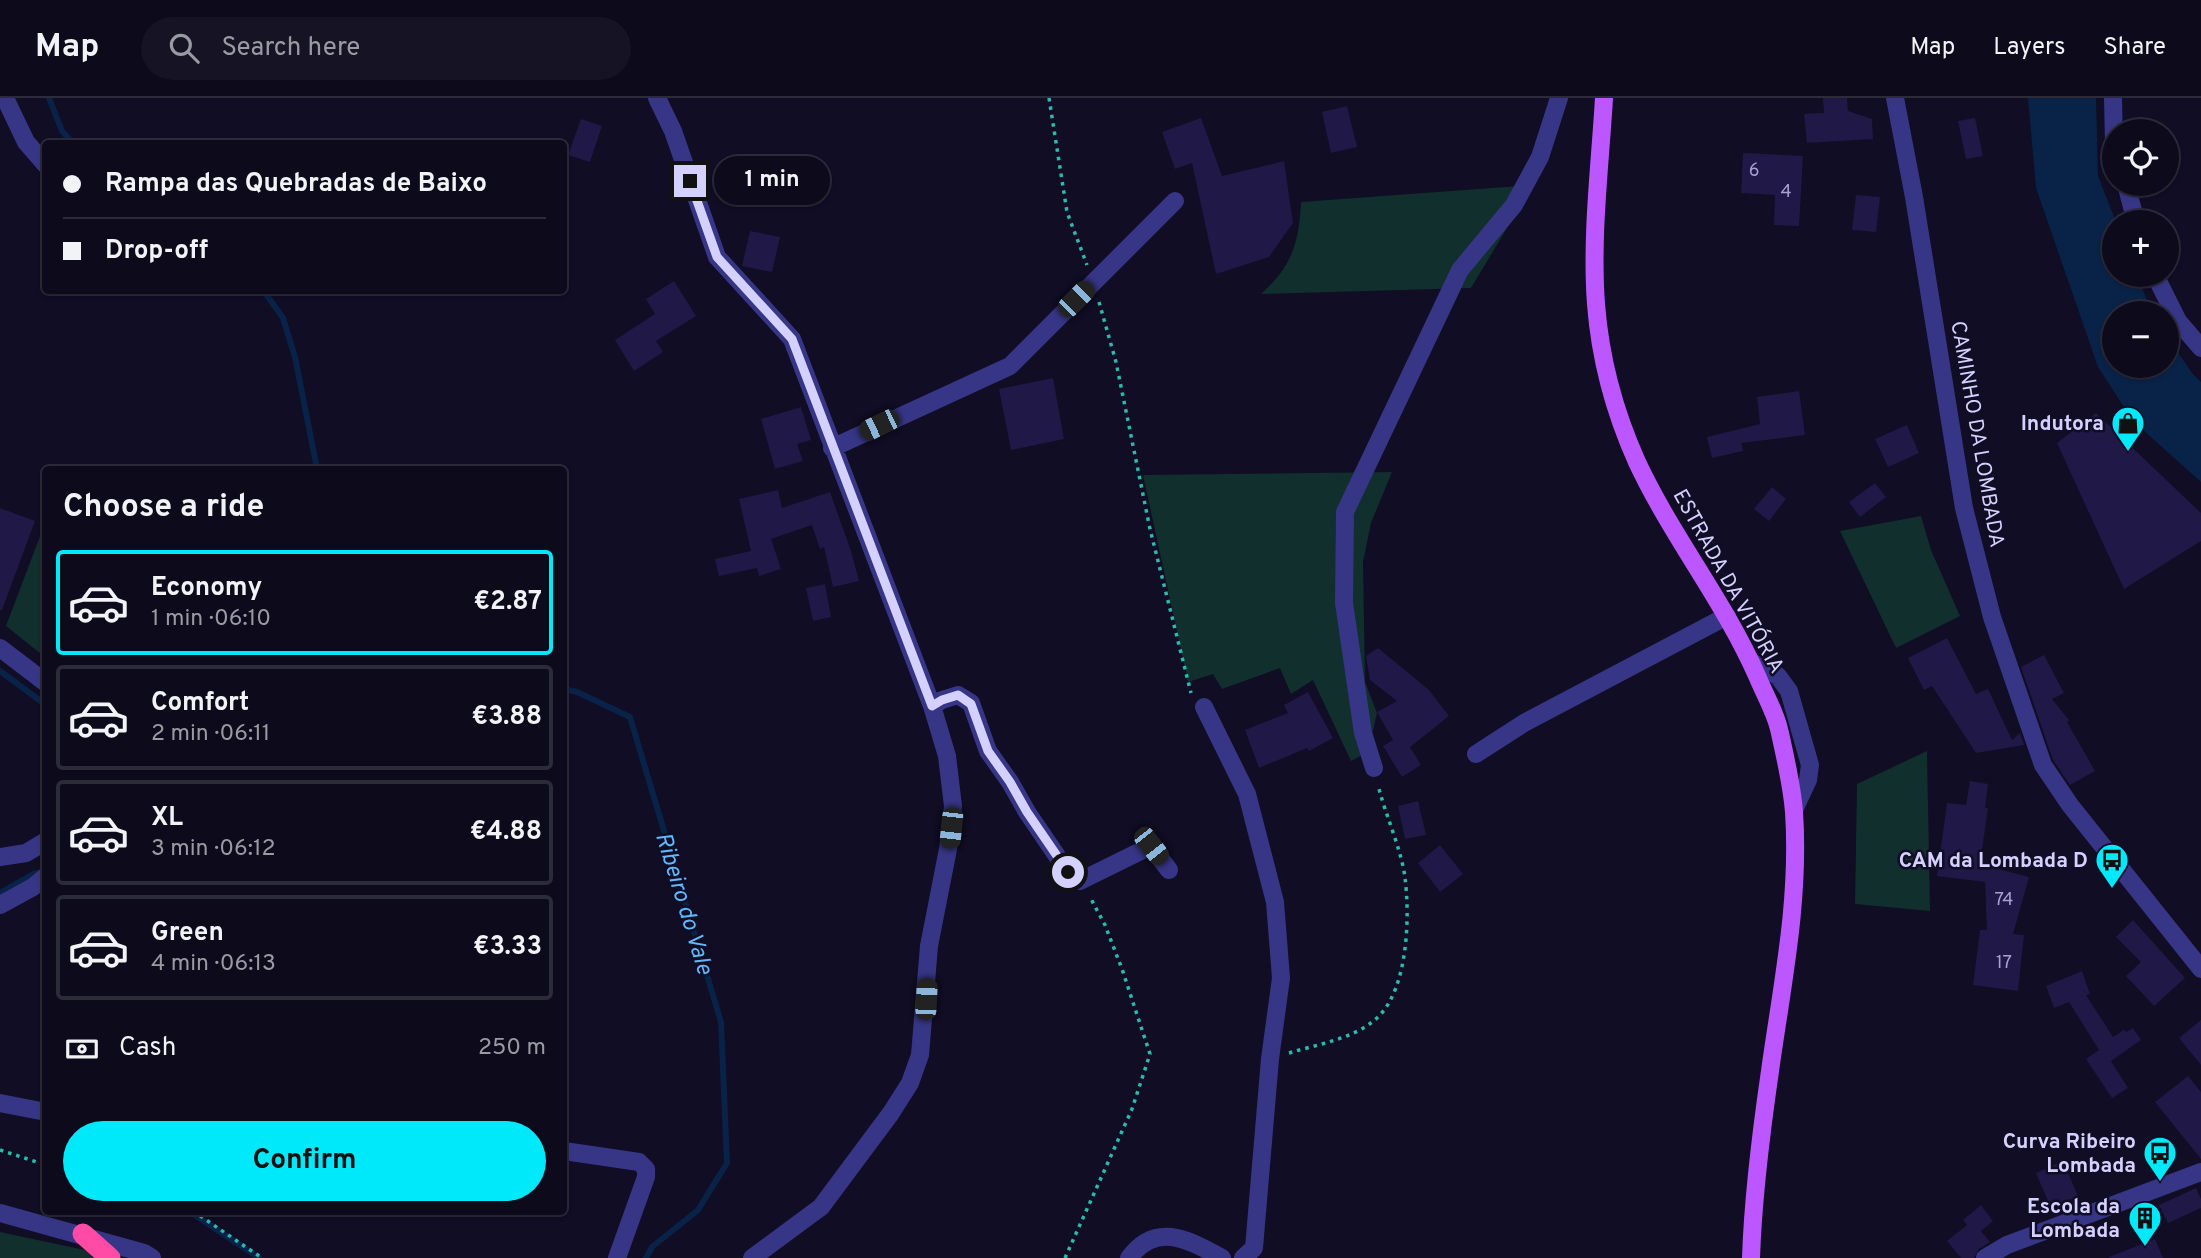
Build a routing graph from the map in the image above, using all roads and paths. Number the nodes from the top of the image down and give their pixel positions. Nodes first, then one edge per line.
1 (5, 98) edge
2 (657, 98) edge
3 (1049, 98) edge
4 (1559, 98) edge
5 (1604, 98) edge
6 (1895, 98) edge
7 (2113, 98) edge
8 (2113, 119) edge
9 (42, 160) edge
10 (1175, 201) dead end
11 (1093, 282) junction
12 (2161, 287) edge
13 (2201, 348) edge
14 (832, 448) junction
15 (1727, 616) junction
16 (0, 648) edge
17 (42, 679) edge
18 (932, 706) junction
19 (1204, 707) joint
20 (1476, 754) dead end
21 (1374, 768) dead end
22 (1382, 802) dead end
23 (42, 843) edge
24 (0, 857) edge
25 (1169, 870) dead end
26 (42, 879) edge
27 (1080, 881) junction
28 (0, 905) edge
29 (2201, 969) edge
30 (1286, 1054) dead end
31 (0, 1103) edge
32 (42, 1111) edge
33 (0, 1150) edge
34 (567, 1151) edge
35 (42, 1164) edge
36 (2201, 1172) edge
37 (0, 1213) edge
38 (199, 1215) edge
39 (83, 1234) junction
40 (110, 1258) edge
41 (152, 1258) edge
42 (262, 1258) edge
43 (617, 1258) edge
44 (752, 1258) edge
45 (1065, 1258) edge
46 (1129, 1258) edge
47 (1222, 1258) edge
48 (1243, 1258) edge
49 (1751, 1258) edge
50 (1985, 1258) edge

1 - 9 street
2 - 14 street
3 - 11 path
4 - 21 street
5 - 15 main road, ESTRADA DA VITÓRIA
6 - 29 street, CAMINHO DA LOMBADA
7 - 8 street
10 - 11 street
11 - 14 street
11 - 19 path
12 - 13 street
14 - 18 street
15 - 20 street
15 - 49 main road, ESTRADA DA VITÓRIA
16 - 17 street
18 - 27 street
18 - 44 street
19 - 48 street
22 - 30 path
23 - 24 street
25 - 27 street
26 - 28 street
27 - 45 path
31 - 32 street
33 - 35 path
34 - 43 street
36 - 50 street
37 - 39 street
38 - 42 path
39 - 40 highway
39 - 41 street
46 - 47 street

